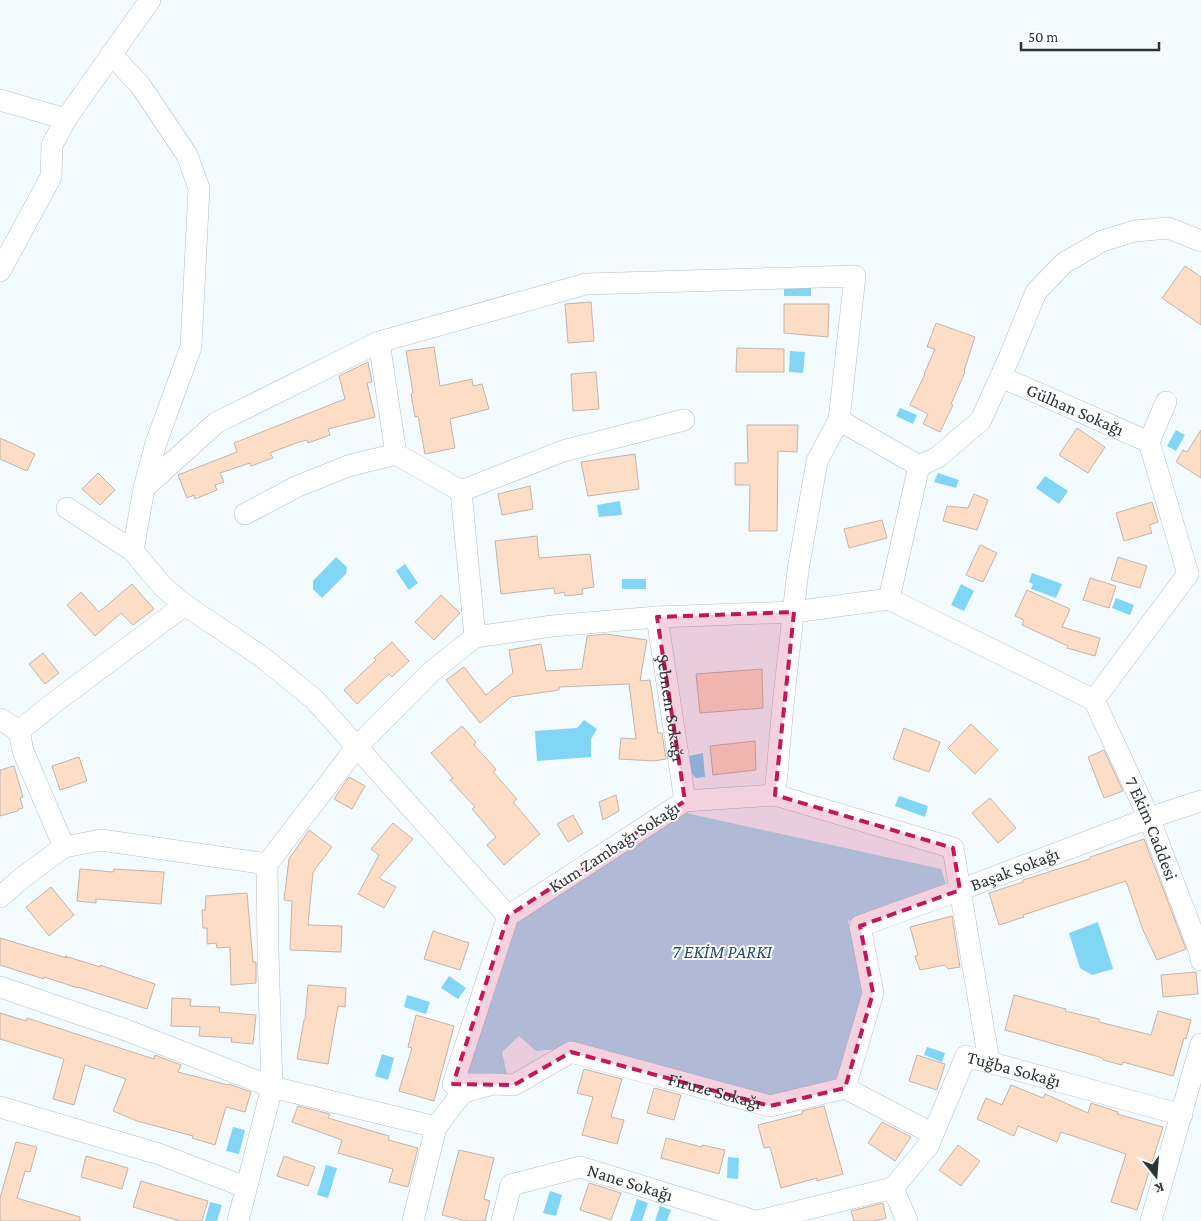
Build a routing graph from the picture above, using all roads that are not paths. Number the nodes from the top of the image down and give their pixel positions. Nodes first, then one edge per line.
1 (150, 0) edge
2 (111, 54) junction
3 (0, 100) edge
4 (66, 119) junction
5 (1201, 241) edge
6 (0, 271) edge
7 (379, 342) junction
8 (1000, 377) junction
9 (1166, 402) dead end
10 (684, 420) dead end
11 (838, 420) junction
12 (1150, 442) junction
13 (396, 454) junction
14 (919, 466) junction
15 (144, 488) junction
16 (461, 491) junction
17 (66, 508) dead end
18 (245, 514) dead end
19 (133, 551) junction
20 (1194, 576) edge
21 (889, 599) junction
22 (185, 605) junction
23 (794, 612) junction
24 (657, 616) junction
25 (475, 637) junction
26 (1094, 700) junction
27 (0, 719) edge
28 (19, 731) junction
29 (356, 748) junction
30 (775, 795) junction
31 (685, 801) junction
32 (1201, 801) edge
33 (1149, 818) junction
34 (64, 847) junction
35 (266, 864) junction
36 (960, 890) junction
37 (0, 897) edge
38 (508, 916) junction
39 (1201, 960) edge
40 (0, 987) edge
41 (1201, 1044) edge
42 (989, 1061) junction
43 (493, 1084) junction
44 (272, 1087) junction
45 (845, 1088) junction
46 (0, 1107) edge
47 (1182, 1115) junction
48 (436, 1126) junction
49 (934, 1134) junction
50 (245, 1188) junction
51 (893, 1188) junction
52 (238, 1221) edge
53 (413, 1221) edge
54 (502, 1221) edge
55 (757, 1221) edge
56 (907, 1221) edge
57 (1151, 1221) edge

1 - 2 street
2 - 4 street
2 - 15 street
3 - 4 street
4 - 6 street
5 - 8 street
7 - 11 street
7 - 13 street
7 - 15 street
8 - 12 street, Gülhan Sokağı
8 - 14 street
9 - 12 street
10 - 16 street
11 - 14 street
11 - 23 street
12 - 20 street
13 - 16 street
13 - 18 street
14 - 21 street
15 - 19 street
16 - 25 street
17 - 19 street
19 - 22 street
20 - 26 street
21 - 23 street
21 - 26 street
22 - 28 street
22 - 29 street
23 - 24 street
23 - 30 street
24 - 25 street
24 - 31 street, Şebnem Sokağı
25 - 29 street
26 - 33 street, 7 Ekim Caddesi
27 - 28 street
28 - 34 street
29 - 35 street
29 - 38 street
30 - 31 street, Kum Zambağı Sokağı
30 - 36 street, Kum Zambağı Sokağı
31 - 38 street, Kum Zambağı Sokağı
32 - 33 street, Başak Sokağı
33 - 36 street, Başak Sokağı
33 - 39 street, 7 Ekim Caddesi
34 - 35 street
34 - 37 street
35 - 44 street
36 - 42 street, Başak Sokağı
36 - 45 street
38 - 43 street
40 - 44 street
41 - 47 street
42 - 47 street, Tuğba Sokağı
42 - 49 street, Tuğba Sokağı
43 - 45 street, Firuze Sokağı
43 - 48 street, Firuze Sokağı
44 - 48 street
44 - 50 street
45 - 49 street
46 - 50 street
47 - 57 street
48 - 53 street, Firuze Sokağı
49 - 51 street, Tuğba Sokağı
50 - 52 street
51 - 55 street, Nane Sokağı
51 - 56 street
54 - 55 street, Nane Sokağı

